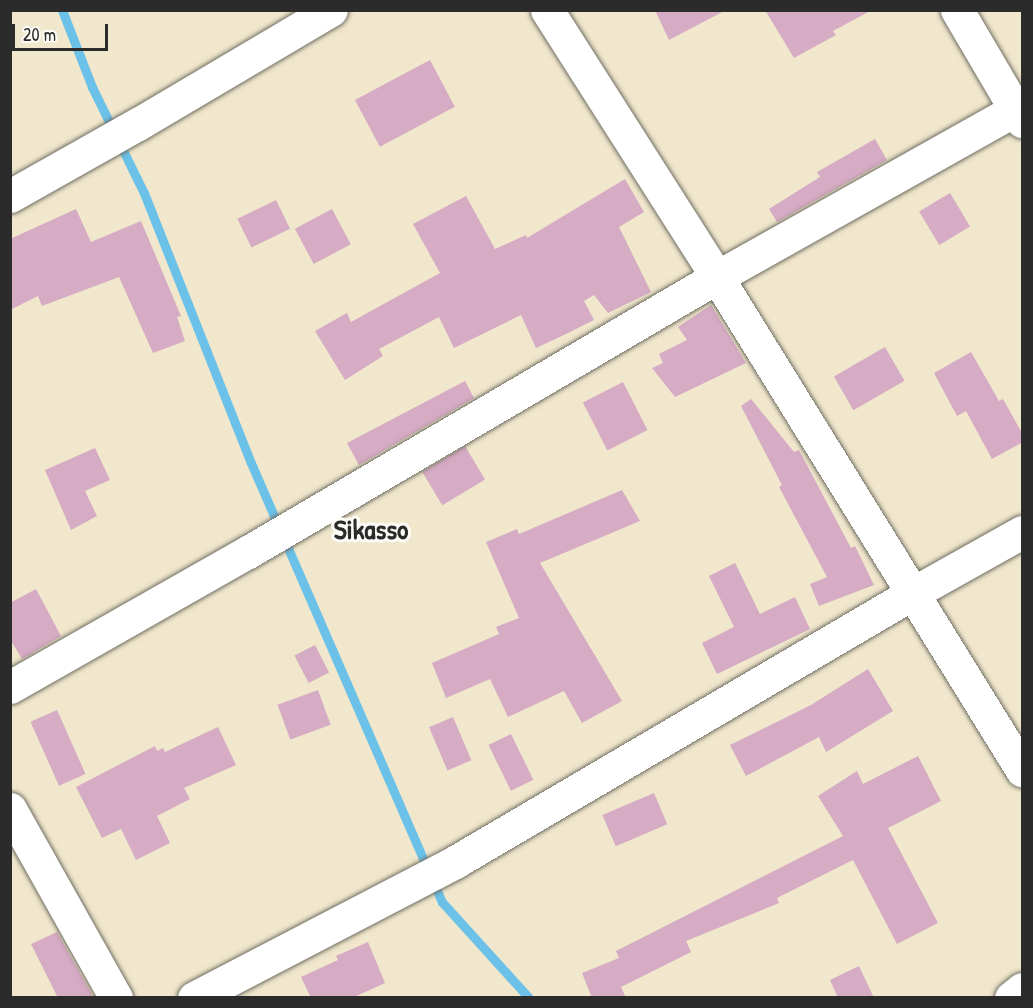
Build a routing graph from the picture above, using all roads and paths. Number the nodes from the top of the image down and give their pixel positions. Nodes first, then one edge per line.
1 (331, 10) edge
2 (547, 10) edge
3 (957, 10) edge
4 (1020, 112) edge
5 (10, 196) edge
6 (717, 277) junction
7 (1023, 532) edge
8 (913, 593) junction
9 (10, 687) edge
10 (1023, 770) edge
11 (10, 808) edge
12 (1023, 989) edge
13 (116, 998) edge
14 (194, 998) edge
15 (1011, 998) edge

1 - 5 street
2 - 6 street
3 - 4 street
4 - 6 street
6 - 8 street
6 - 9 street
7 - 8 street
8 - 10 street
8 - 14 street
11 - 13 street
12 - 15 street

